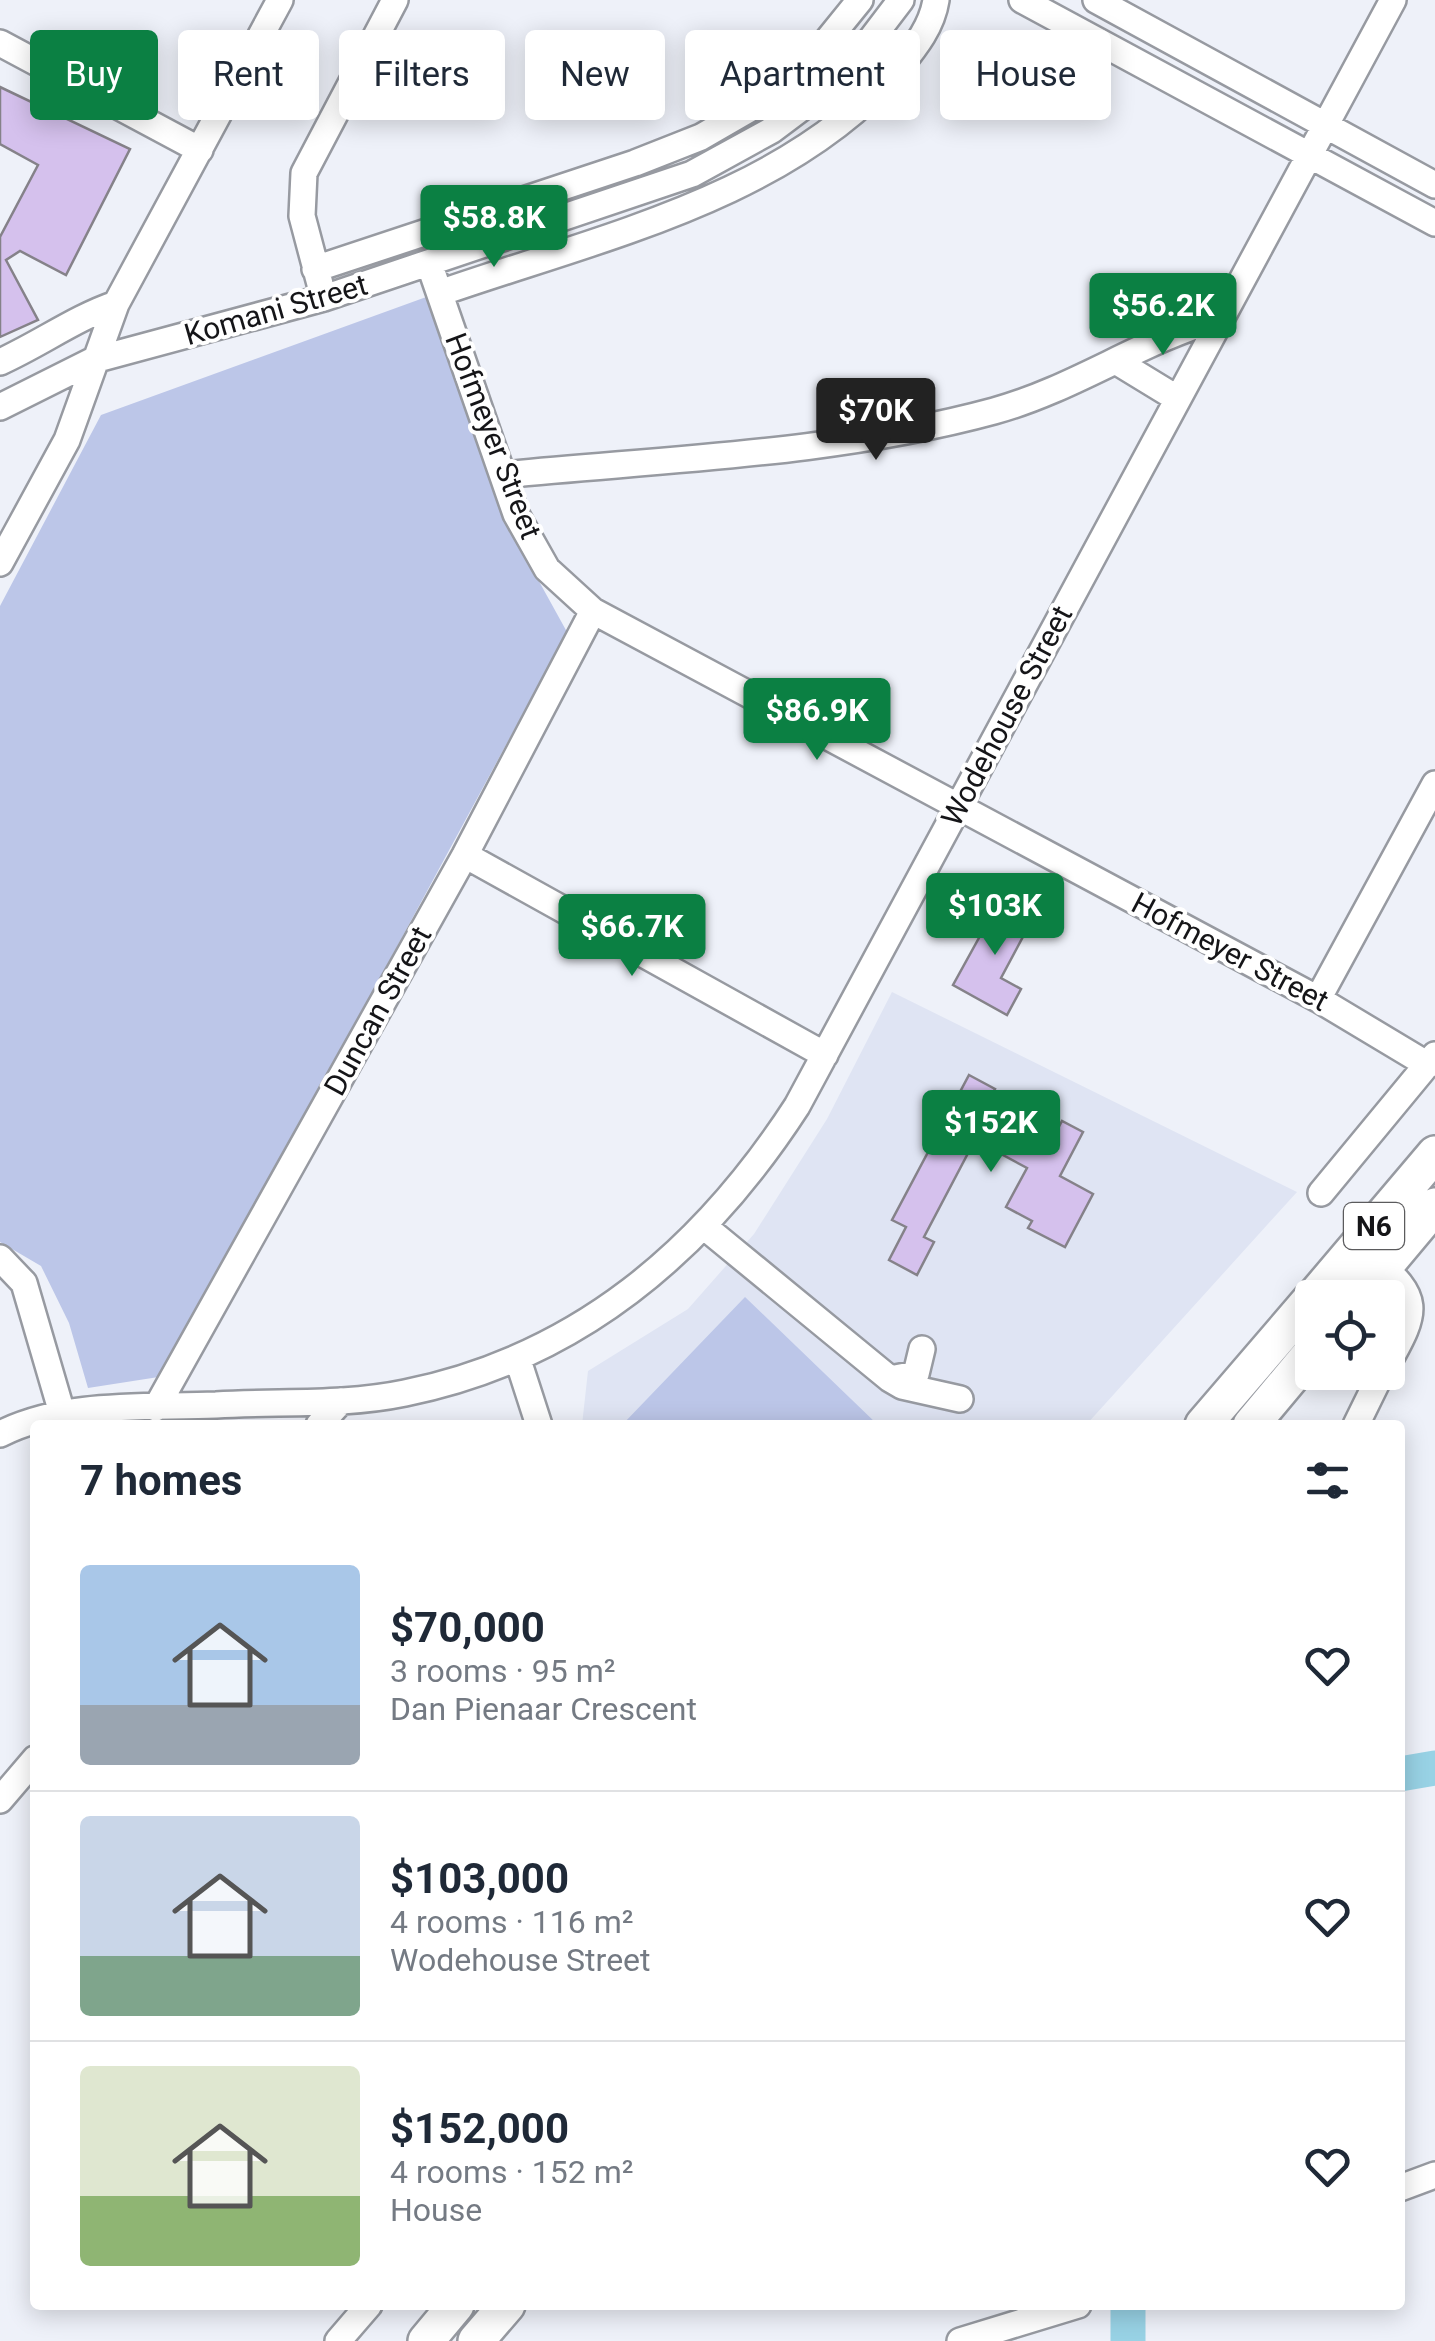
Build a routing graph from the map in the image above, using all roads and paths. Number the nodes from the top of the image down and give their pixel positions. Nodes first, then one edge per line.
1 (280, 0) edge
2 (394, 0) edge
3 (860, 0) edge
4 (900, 0) edge
5 (936, 0) edge
6 (1022, 0) edge
7 (1096, 0) edge
8 (1393, 0) edge
9 (1141, 10) edge
10 (0, 42) edge
11 (1118, 52) junction
12 (1326, 124) junction
13 (200, 150) junction
14 (1309, 154) junction
15 (1435, 185) edge
16 (1435, 223) edge
17 (429, 263) junction
18 (315, 268) junction
19 (440, 293) junction
20 (324, 298) junction
21 (116, 304) junction
22 (1219, 318) junction
23 (94, 360) junction
24 (0, 362) edge
25 (1119, 363) junction
26 (1178, 399) junction
27 (0, 407) edge
28 (502, 475) junction
29 (0, 563) edge
30 (593, 611) junction
31 (1435, 784) edge
32 (958, 806) junction
33 (465, 855) junction
34 (1318, 999) junction
35 (825, 1055) junction
36 (1432, 1060) edge
37 (1435, 1154) edge
38 (1321, 1192) dead end
39 (1435, 1206) edge
40 (706, 1228) junction
41 (1370, 1256) junction
42 (0, 1258) edge
43 (1337, 1280) edge
44 (1363, 1280) edge
45 (1399, 1280) edge
46 (1405, 1287) edge
47 (1295, 1319) edge
48 (1405, 1328) edge
49 (922, 1349) dead end
50 (518, 1360) junction
51 (1295, 1372) edge
52 (890, 1379) junction
53 (1373, 1390) edge
54 (960, 1399) dead end
55 (341, 1401) junction
56 (156, 1408) junction
57 (62, 1413) junction
58 (252, 1414) edge
59 (41, 1420) edge
60 (324, 1420) edge
61 (537, 1420) edge
62 (1207, 1420) edge
63 (1255, 1420) edge
64 (1358, 1420) edge
65 (30, 1424) edge
66 (0, 1434) edge
67 (30, 1765) edge
68 (0, 1800) edge
69 (1435, 2176) edge
70 (1405, 2186) edge
71 (365, 2310) edge
72 (452, 2310) edge
73 (454, 2310) edge
74 (502, 2310) edge
75 (1062, 2310) edge
76 (481, 2340) edge
77 (338, 2341) edge
78 (426, 2341) edge
79 (960, 2341) edge

1 - 13 street
2 - 18 street
3 - 18 street, Komani Street
4 - 17 street, Komani Street
5 - 19 street
6 - 11 street
7 - 9 street
8 - 12 street, Wodehouse Street
9 - 11 street
9 - 12 street
10 - 13 street
11 - 14 street
12 - 14 street, Wodehouse Street
12 - 15 street
13 - 21 street
14 - 16 street
14 - 22 street, Wodehouse Street
17 - 19 street, Hofmeyer Street
17 - 20 street, Komani Street
18 - 20 street
19 - 28 street, Hofmeyer Street
20 - 23 street, Komani Street
21 - 23 street
21 - 24 street
22 - 25 street
22 - 26 street, Wodehouse Street
23 - 27 street, Komani Street
23 - 29 street
25 - 26 street
25 - 28 street
26 - 32 street, Wodehouse Street
28 - 30 street, Hofmeyer Street
30 - 32 street, Hofmeyer Street
30 - 33 street, Duncan Street
31 - 34 street
32 - 34 street, Hofmeyer Street
32 - 35 street, Wodehouse Street
33 - 35 street
33 - 56 street, Duncan Street
34 - 36 street, Hofmeyer Street
35 - 40 street, Wodehouse Street
36 - 38 street, Hofmeyer Street
37 - 41 highway, N6
39 - 41 highway, N6
40 - 50 street, Wodehouse Street
40 - 52 street
41 - 43 highway, N6
41 - 44 highway, N6
41 - 45 street
42 - 57 street
46 - 48 street
47 - 62 highway, N6
49 - 52 street
50 - 55 street, Wodehouse Street
50 - 61 street
51 - 63 highway
52 - 54 street
53 - 64 street
55 - 58 street, Wodehouse Street
55 - 60 street
56 - 57 street, Wodehouse Street
56 - 58 street, Wodehouse Street
57 - 59 street, Wodehouse Street
65 - 66 street, Wodehouse Street
67 - 68 street
69 - 70 street
71 - 77 street
72 - 78 highway
73 - 76 street
74 - 76 highway
75 - 79 street

